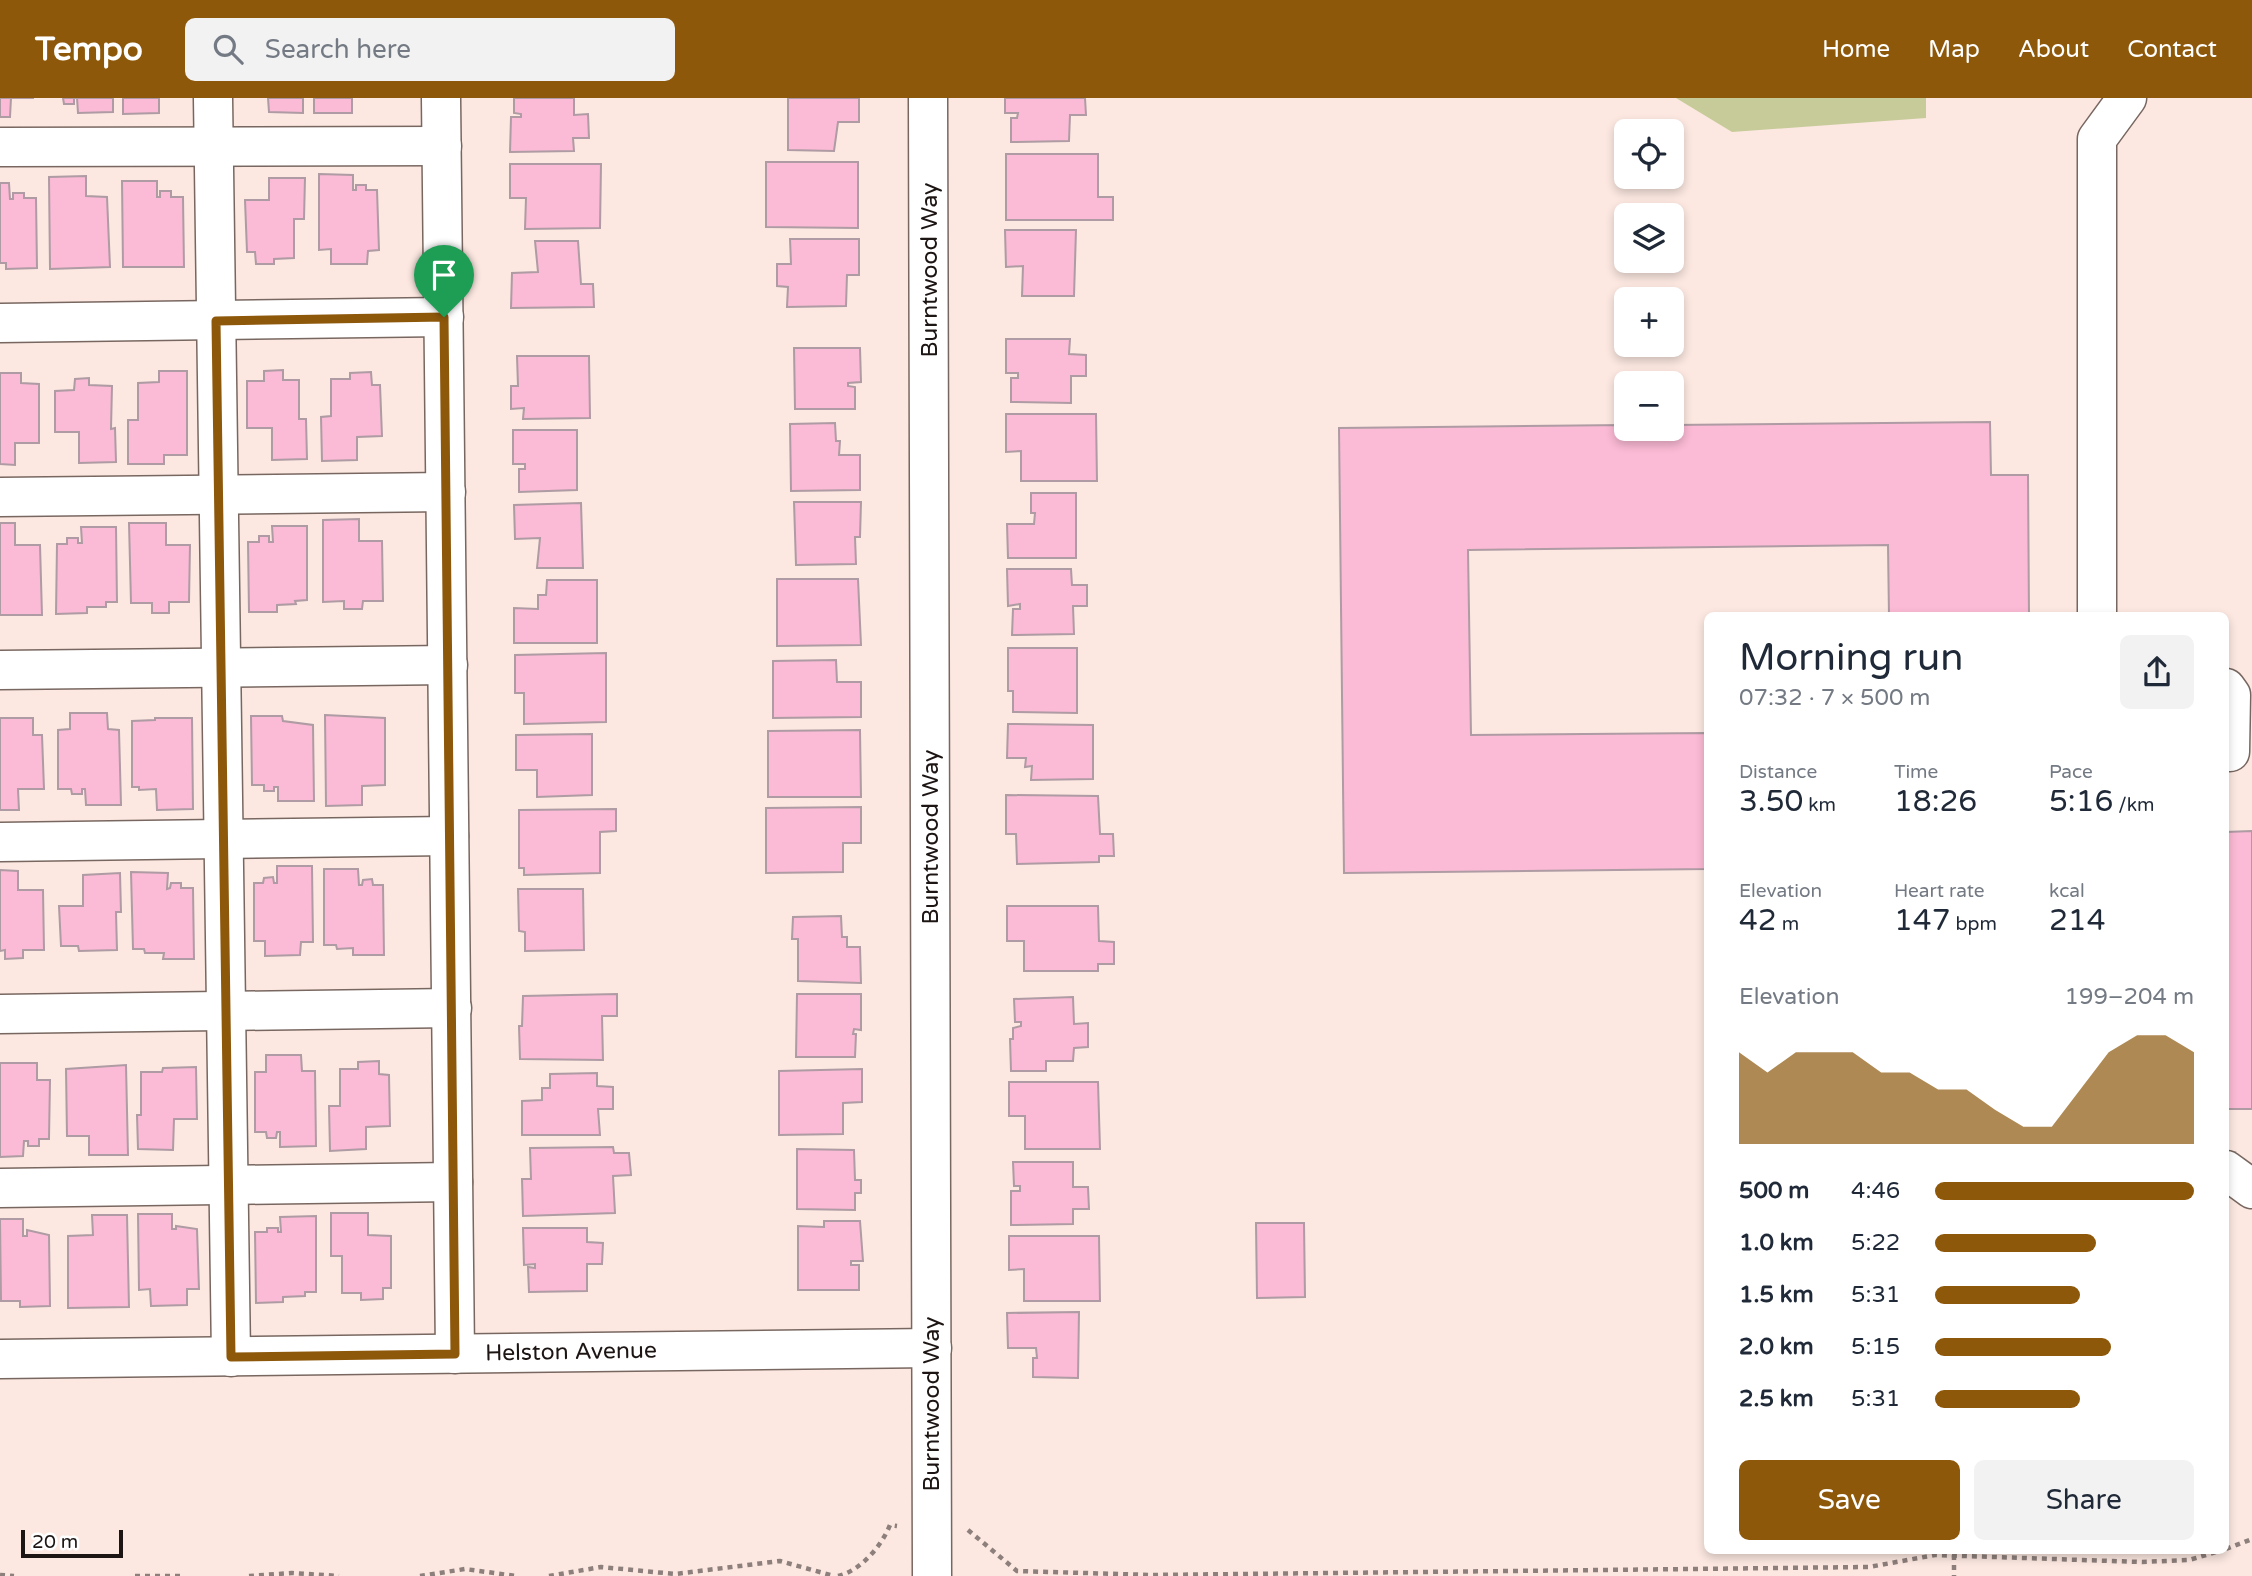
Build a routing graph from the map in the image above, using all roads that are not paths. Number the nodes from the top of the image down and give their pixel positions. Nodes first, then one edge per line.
1 (212, 98) edge
2 (441, 98) edge
3 (928, 98) edge
4 (2127, 98) edge
5 (442, 146) junction
6 (0, 147) edge
7 (213, 147) junction
8 (444, 317) junction
9 (216, 321) junction
10 (0, 323) edge
11 (446, 492) junction
12 (218, 495) junction
13 (0, 497) edge
14 (2104, 612) edge
15 (448, 665) junction
16 (221, 668) junction
17 (0, 670) edge
18 (2229, 692) edge
19 (2236, 753) edge
20 (449, 836) junction
21 (224, 840) junction
22 (0, 842) edge
23 (452, 1008) junction
24 (226, 1011) junction
25 (0, 1014) edge
26 (2229, 1172) edge
27 (453, 1182) junction
28 (229, 1185) junction
29 (0, 1188) edge
30 (2252, 1189) edge
31 (932, 1348) junction
32 (455, 1354) junction
33 (231, 1357) junction
34 (0, 1359) edge
35 (932, 1576) edge

1 - 7 street
2 - 5 street
3 - 31 street, Burntwood Way
4 - 14 street
5 - 7 street
5 - 8 street
6 - 7 street
7 - 9 street
8 - 9 street
8 - 11 street
9 - 10 street
9 - 12 street
11 - 12 street
11 - 15 street
12 - 13 street
12 - 16 street
15 - 16 street
15 - 20 street
16 - 17 street
16 - 21 street
18 - 19 street
20 - 21 street
20 - 23 street
21 - 22 street
21 - 24 street
23 - 24 street
23 - 27 street
24 - 25 street
24 - 28 street
26 - 30 street
27 - 28 street
27 - 32 street
28 - 29 street
28 - 33 street
31 - 32 street, Helston Avenue
31 - 35 street, Burntwood Way
32 - 33 street, Helston Avenue
33 - 34 street, Helston Avenue

